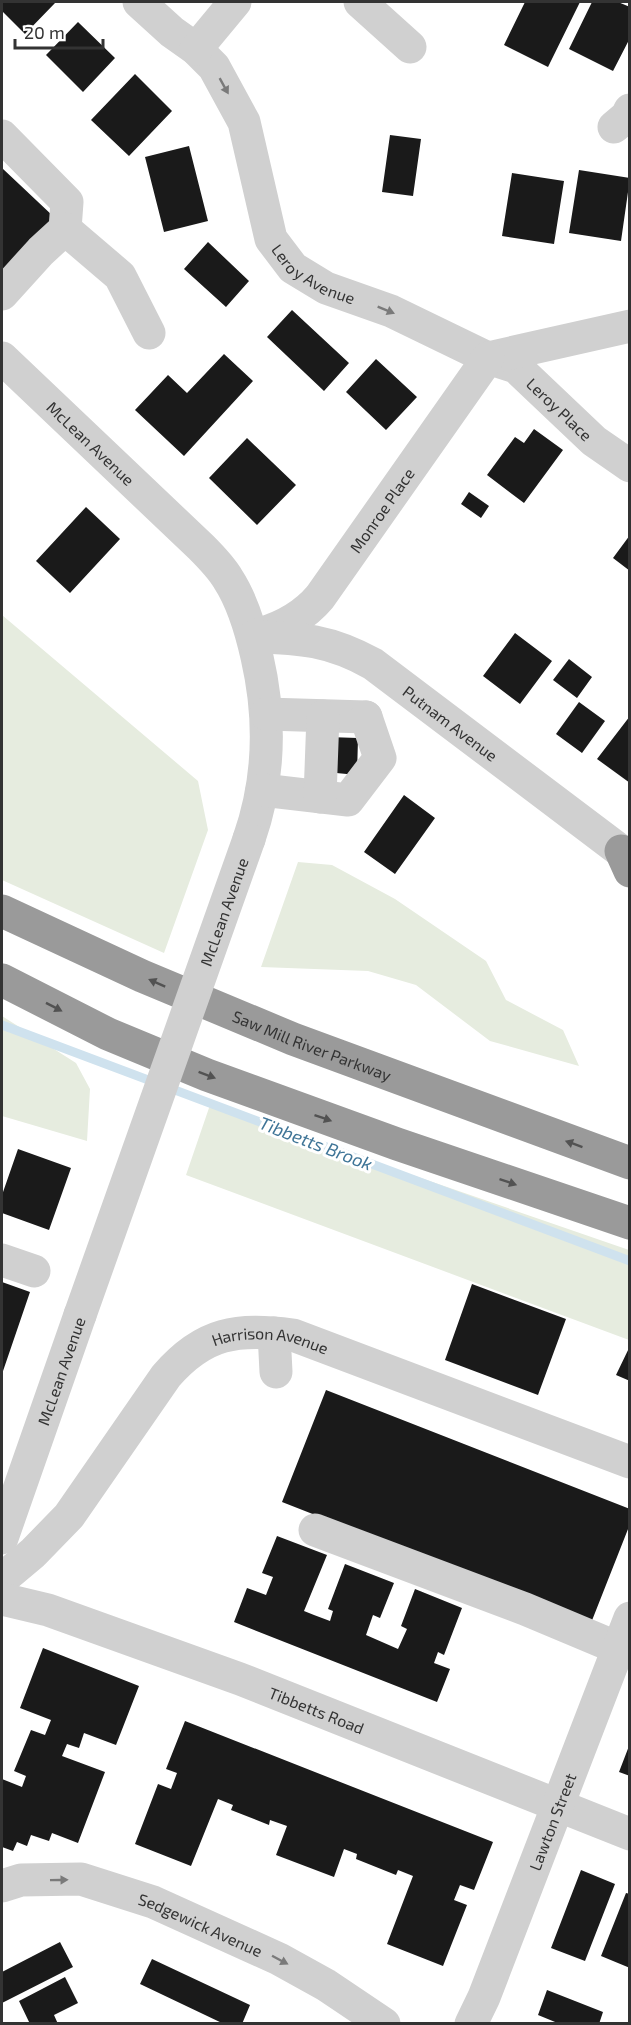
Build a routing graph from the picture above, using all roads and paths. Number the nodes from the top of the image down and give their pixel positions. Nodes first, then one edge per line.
1 (139, 2) edge
2 (235, 2) edge
3 (360, 2) edge
4 (410, 47) dead end
5 (196, 49) junction
6 (2, 136) edge
7 (65, 229) junction
8 (2, 294) edge
9 (630, 326) edge
10 (149, 333) dead end
11 (2, 358) edge
12 (488, 358) junction
13 (630, 466) edge
14 (253, 637) junction
15 (393, 679) junction
16 (266, 714) junction
17 (323, 716) junction
18 (366, 717) junction
19 (262, 790) junction
20 (320, 797) junction
21 (627, 860) edge
22 (2, 911) edge
23 (2, 980) edge
24 (630, 1163) edge
25 (630, 1223) edge
26 (2, 1260) edge
27 (34, 1271) dead end
28 (274, 1333) junction
29 (276, 1372) dead end
30 (630, 1462) edge
31 (315, 1530) dead end
32 (2, 1538) edge
33 (2, 1579) edge
34 (2, 1599) edge
35 (624, 1633) edge
36 (557, 1806) junction
37 (630, 1834) edge
38 (2, 1886) edge
39 (384, 2024) edge
40 (471, 2024) edge

1 - 5 street, Leroy Avenue
2 - 5 street
3 - 4 street
5 -> 12 street, Leroy Avenue
6 - 7 street
7 - 8 street
7 - 10 street
9 - 12 street
11 - 14 street, McLean Avenue
12 - 13 street, Leroy Place
12 - 14 street, Monroe Place
14 - 15 street, Putnam Avenue
14 - 16 street, McLean Avenue
15 - 18 street
15 - 21 street, Putnam Avenue
16 - 17 street
16 - 19 street, McLean Avenue
17 - 18 street
17 - 20 street
18 - 20 street
19 - 20 street
19 - 32 street, McLean Avenue, bridge
24 -> 22 highway, Saw Mill River Parkway
23 -> 25 highway
26 - 27 street
28 - 29 street
28 - 30 street, Harrison Avenue
28 - 33 street, Harrison Avenue
31 - 35 street
34 - 36 street, Tibbetts Road
35 - 36 street, Lawton Street
36 - 37 street, Tibbetts Road
36 - 40 street, Lawton Street
38 -> 39 street, Sedgewick Avenue

